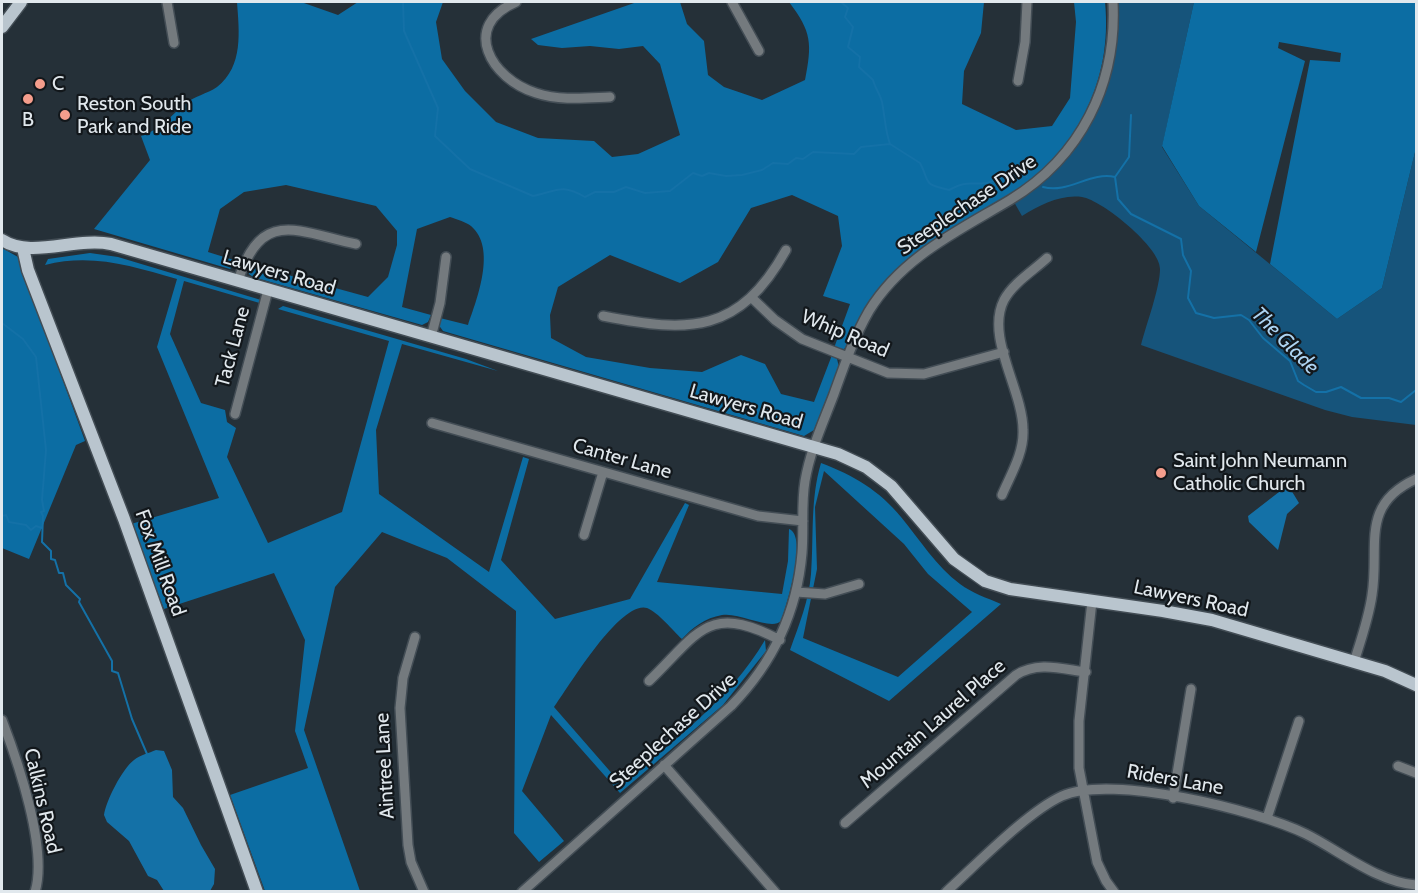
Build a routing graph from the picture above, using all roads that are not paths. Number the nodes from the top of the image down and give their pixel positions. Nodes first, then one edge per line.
1 (21, 2) edge
2 (167, 2) edge
3 (516, 2) edge
4 (732, 2) edge
5 (1026, 2) edge
6 (1113, 2) edge
7 (2, 27) edge
8 (174, 43) dead end
9 (759, 51) dead end
10 (1018, 81) dead end
11 (610, 98) dead end
12 (2, 230) edge
13 (2, 240) edge
14 (356, 244) dead end
15 (23, 248) junction
16 (786, 250) dead end
17 (446, 257) dead end
18 (1047, 258) dead end
19 (238, 281) junction
20 (268, 290) junction
21 (752, 298) junction
22 (603, 316) dead end
23 (431, 337) junction
24 (1004, 352) junction
25 (848, 357) junction
26 (235, 414) dead end
27 (432, 423) dead end
28 (814, 446) junction
29 (603, 472) junction
30 (1416, 479) edge
31 (1002, 495) dead end
32 (803, 521) junction
33 (584, 535) dead end
34 (859, 584) dead end
35 (796, 592) junction
36 (1092, 601) junction
37 (415, 637) dead end
38 (780, 640) junction
39 (1354, 662) junction
40 (1086, 672) junction
41 (649, 681) dead end
42 (1416, 685) edge
43 (1191, 689) dead end
44 (2, 720) edge
45 (1299, 722) dead end
46 (664, 765) junction
47 (1398, 766) dead end
48 (1416, 773) edge
49 (1083, 791) junction
50 (1173, 798) junction
51 (1267, 818) junction
52 (845, 823) dead end
53 (1416, 885) edge
54 (35, 891) edge
55 (257, 891) edge
56 (424, 891) edge
57 (522, 891) edge
58 (775, 891) edge
59 (946, 891) edge
60 (1114, 891) edge

1 - 7 main road
2 - 8 street
3 - 11 street
4 - 9 street
5 - 10 street
6 - 25 street, Steeplechase Drive
12 - 15 main road
13 - 15 main road, Lawyers Road
14 - 19 street
15 - 19 main road, Lawyers Road
15 - 55 main road, Fox Mill Road
16 - 21 street
17 - 23 street
18 - 24 street
19 - 20 main road, Lawyers Road
20 - 23 main road, Lawyers Road
20 - 26 street, Tack Lane
21 - 22 street
21 - 25 street, Whip Road
23 - 28 main road, Lawyers Road
24 - 25 street, Whip Road
24 - 31 street
25 - 28 street, Steeplechase Drive
27 - 29 street, Canter Lane
28 - 32 street, Steeplechase Drive
28 - 36 main road, Lawyers Road
29 - 32 street, Canter Lane
29 - 33 street
30 - 39 street
32 - 35 street, Steeplechase Drive
34 - 35 street
35 - 38 street, Steeplechase Drive
36 - 39 main road, Lawyers Road
36 - 40 street
37 - 56 street, Aintree Lane
38 - 41 street
38 - 46 street, Steeplechase Drive
39 - 42 main road, Lawyers Road
40 - 49 street
40 - 52 street, Mountain Laurel Place
43 - 50 street
44 - 54 street, Calkins Road
45 - 51 street
46 - 57 street, Steeplechase Drive
46 - 58 street
47 - 48 street
49 - 50 street, Riders Lane
49 - 59 street, Riders Lane
49 - 60 street
50 - 51 street, Riders Lane
51 - 53 street, Riders Lane

